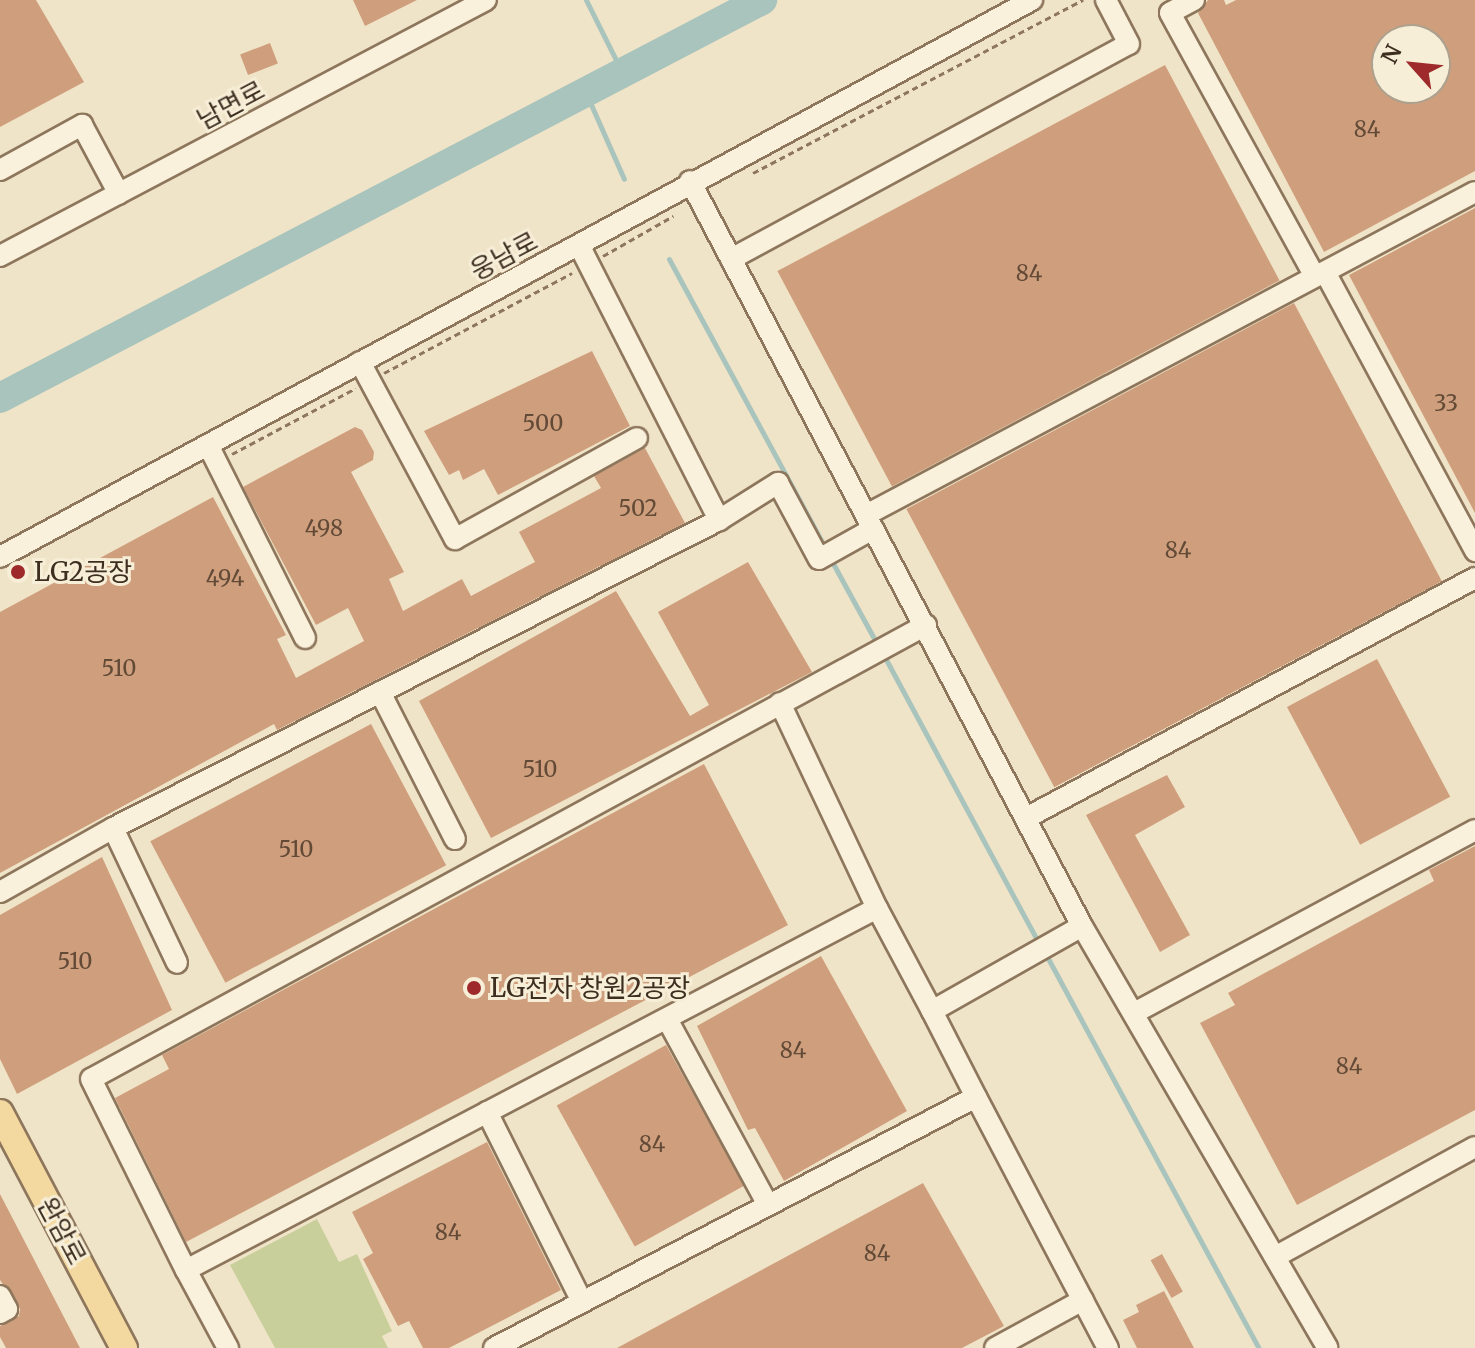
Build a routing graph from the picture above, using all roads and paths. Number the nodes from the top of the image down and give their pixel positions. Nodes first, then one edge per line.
1 (486, 0) edge
2 (1032, 0) edge
3 (1083, 0) edge
4 (1106, 0) edge
5 (1194, 0) edge
6 (0, 170) edge
7 (741, 179) dead end
8 (690, 181) junction
9 (1475, 192) edge
10 (119, 194) junction
11 (700, 201) junction
12 (579, 245) junction
13 (0, 256) edge
14 (731, 259) junction
15 (589, 264) junction
16 (1320, 274) junction
17 (365, 372) junction
18 (637, 438) dead end
19 (212, 454) junction
20 (719, 520) junction
21 (869, 522) junction
22 (1475, 551) edge
23 (0, 557) edge
24 (1475, 578) edge
25 (926, 625) junction
26 (305, 638) dead end
27 (380, 692) junction
28 (780, 703) junction
29 (1026, 818) junction
30 (113, 828) junction
31 (1475, 830) edge
32 (455, 839) dead end
33 (0, 892) edge
34 (877, 908) junction
35 (1082, 926) junction
36 (177, 963) dead end
37 (932, 1011) junction
38 (1134, 1013) junction
39 (667, 1019) junction
40 (976, 1097) junction
41 (487, 1112) junction
42 (0, 1113) edge
43 (1475, 1147) edge
44 (768, 1205) junction
45 (1275, 1257) junction
46 (186, 1270) junction
47 (0, 1296) edge
48 (1083, 1300) junction
49 (582, 1302) junction
50 (0, 1313) edge
51 (124, 1348) edge
52 (228, 1348) edge
53 (494, 1348) edge
54 (995, 1348) edge
55 (1108, 1348) edge
56 (1328, 1348) edge

1 - 10 street, 남면로
2 - 8 street, 웅남로
3 - 7 path
4 - 14 street
5 - 16 street
6 - 10 street
8 - 11 street
8 - 12 street, 웅남로
9 - 16 street
10 - 13 street, 남면로
11 - 14 street
11 - 15 path
12 - 15 street
12 - 17 street, 웅남로
14 - 21 street
15 - 17 path
15 - 20 street
16 - 21 street
16 - 22 street
17 - 18 street
17 - 19 street, 웅남로
17 - 19 path
19 - 23 street, 웅남로
19 - 26 street
20 - 21 street
20 - 27 street
21 - 25 street
24 - 29 street
25 - 28 street
25 - 29 street
27 - 30 street
27 - 32 street
28 - 34 street
28 - 46 street
29 - 35 street
30 - 33 street
30 - 36 street
31 - 38 street
34 - 37 street
34 - 39 street
35 - 37 street
35 - 38 street
37 - 40 street
38 - 45 street
39 - 41 street
39 - 44 street
40 - 44 street
40 - 48 street
41 - 46 street
41 - 49 street
42 - 51 main road, 완암로
43 - 45 street
44 - 49 street
45 - 56 street
46 - 52 street
47 - 50 street
48 - 54 street
48 - 55 street
49 - 53 street

